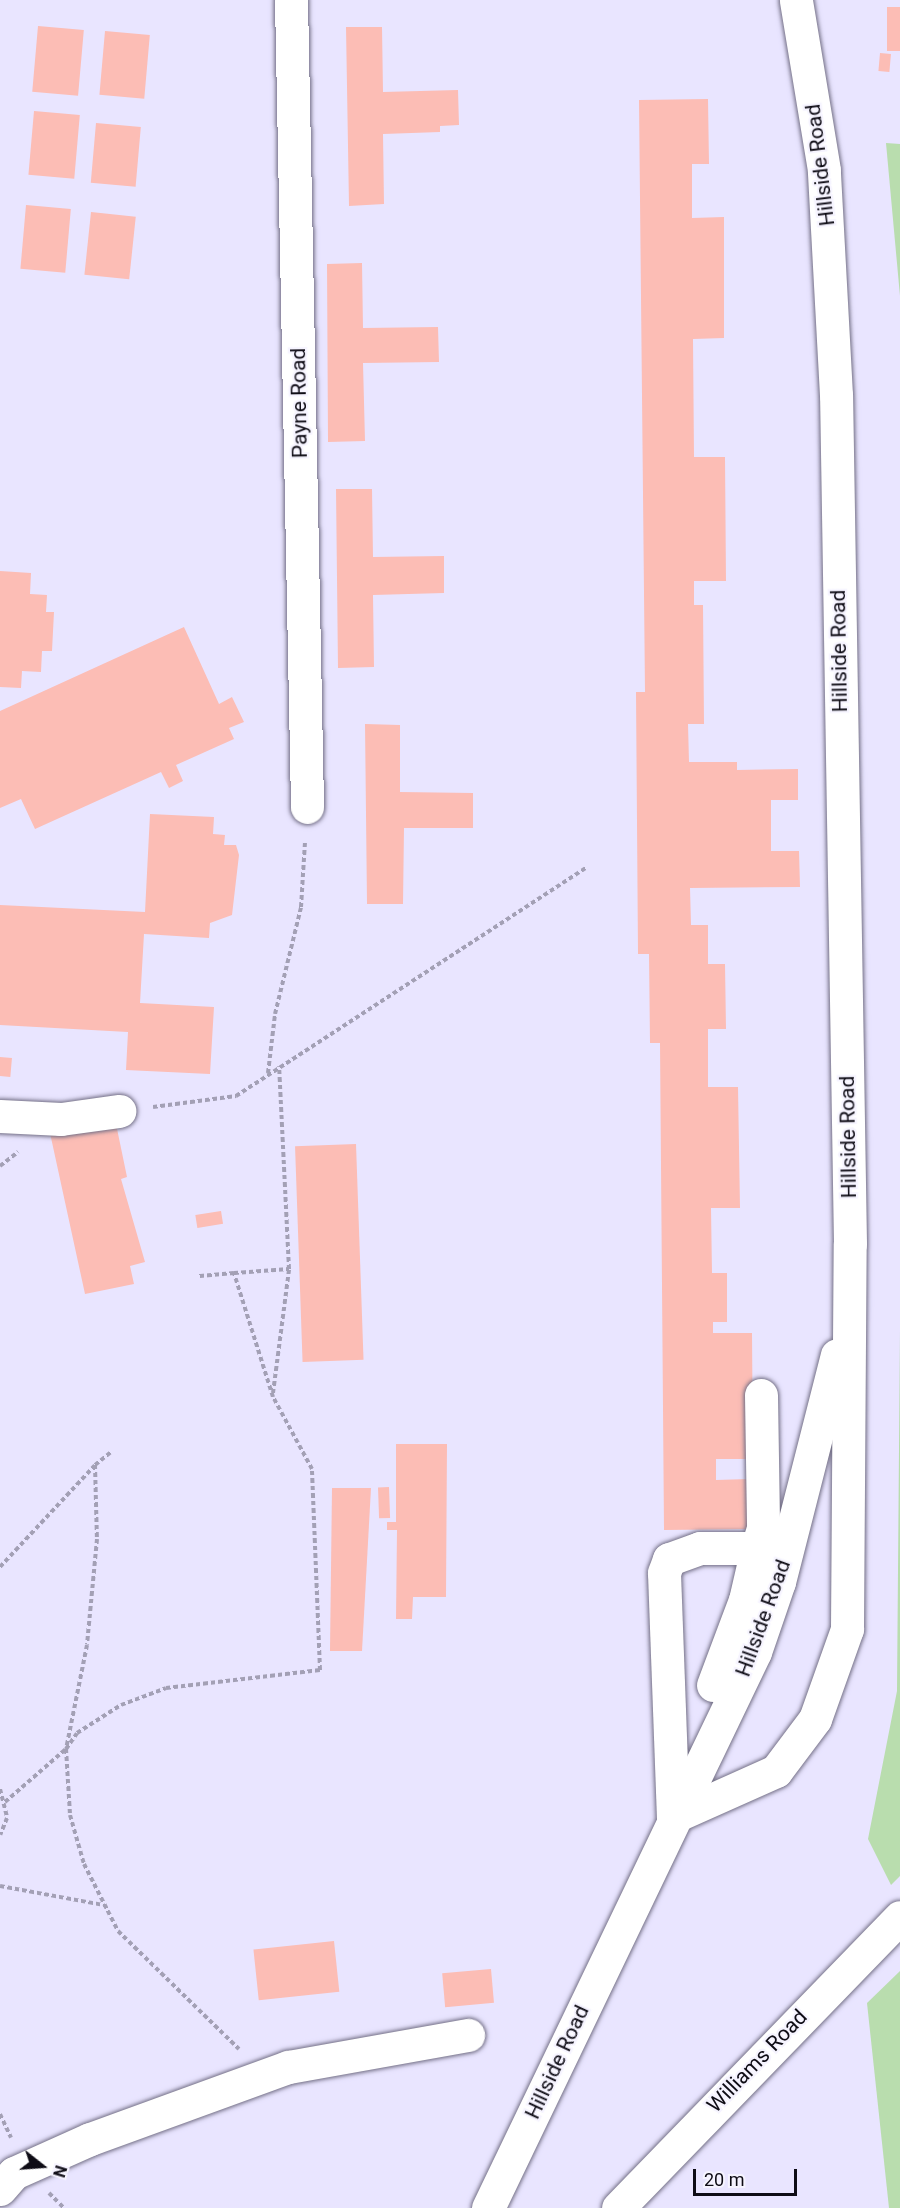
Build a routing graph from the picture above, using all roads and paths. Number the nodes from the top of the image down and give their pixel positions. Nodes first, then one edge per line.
1 (291, 0) edge
2 (796, 0) edge
3 (307, 807) joint
4 (587, 867) dead end
5 (279, 1066) junction
6 (268, 1073) junction
7 (119, 1111) joint
8 (0, 1116) edge
9 (289, 1269) junction
10 (234, 1273) junction
11 (197, 1276) dead end
12 (850, 1304) junction
13 (761, 1395) dead end
14 (273, 1397) junction
15 (111, 1452) dead end
16 (94, 1465) junction
17 (757, 1548) junction
18 (0, 1567) edge
19 (713, 1685) dead end
20 (66, 1749) junction
21 (0, 1789) edge
22 (5, 1802) junction
23 (673, 1817) junction
24 (0, 1835) edge
25 (0, 1886) edge
26 (104, 1905) junction
27 (900, 1917) edge
28 (468, 2036) dead end
29 (264, 2076) junction
30 (0, 2189) edge
31 (488, 2208) edge
32 (618, 2208) edge

1 - 3 street, Payne Road
2 - 12 street, Hillside Road
3 - 6 path
4 - 5 path
5 - 6 path
5 - 9 path
6 - 7 path
7 - 8 street
9 - 10 path
9 - 14 path
10 - 11 path
10 - 14 path
12 - 23 street, Hillside Road
12 - 23 street, Hillside Road
13 - 17 street
14 - 20 path
15 - 16 path
16 - 18 path
16 - 20 path
17 - 19 street
17 - 23 street
20 - 22 path
20 - 26 path
21 - 22 path
22 - 24 path
23 - 31 street, Hillside Road
25 - 26 path
26 - 29 path
27 - 32 street, Williams Road
28 - 29 street
29 - 30 street

